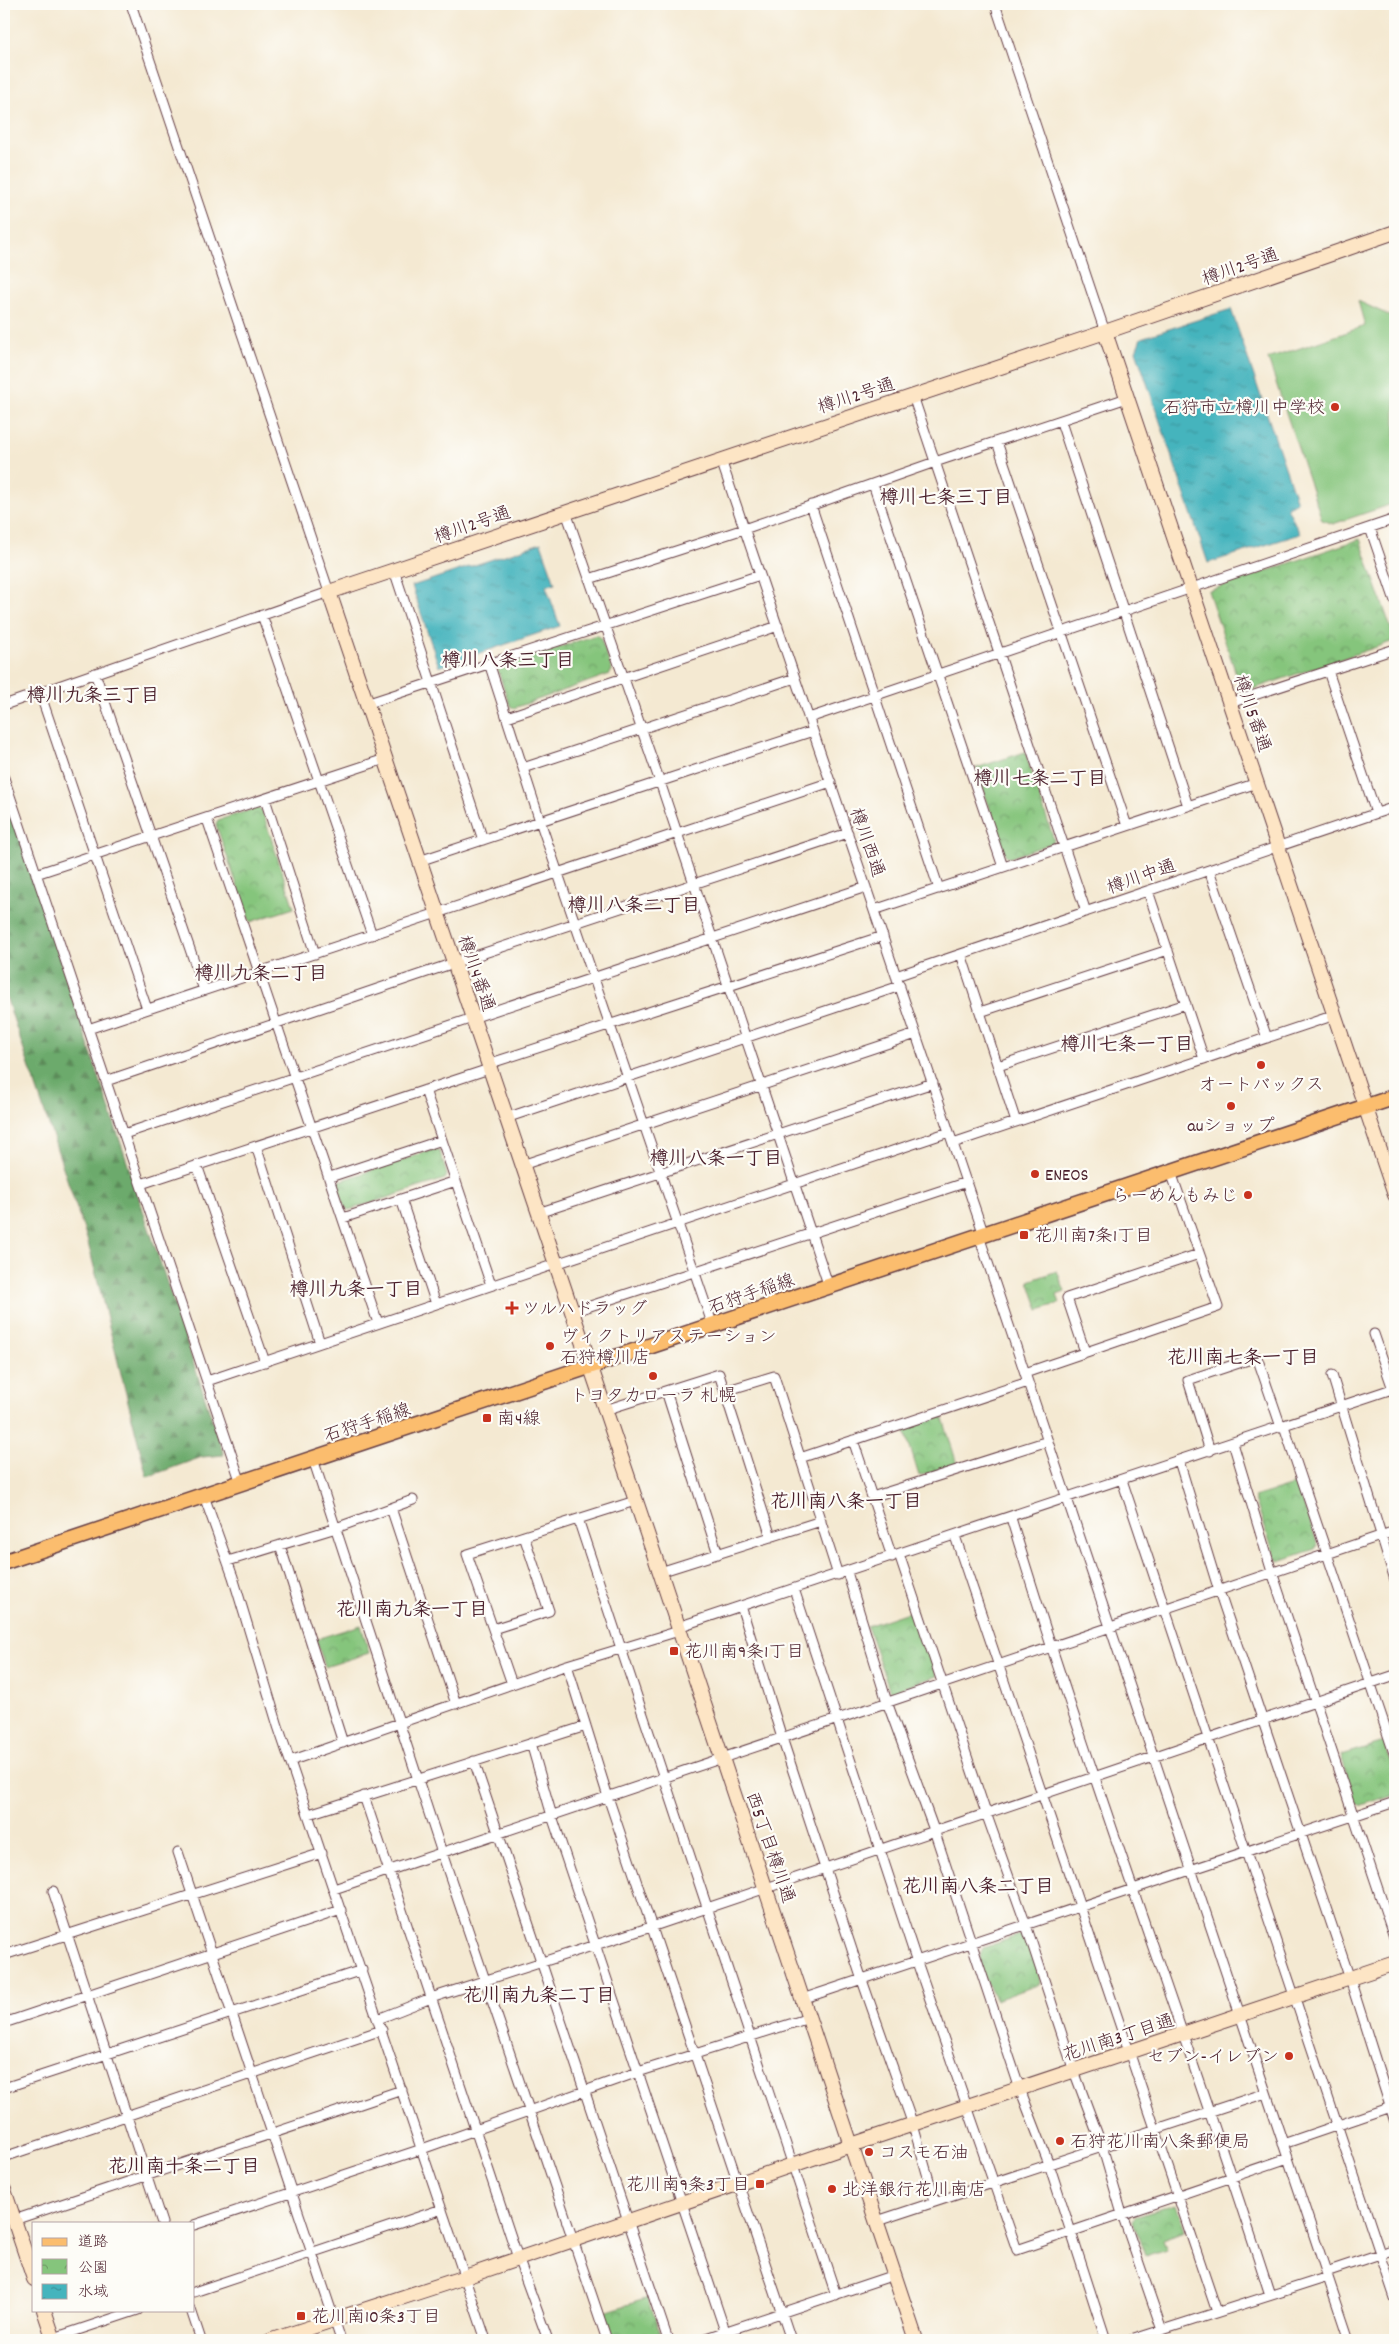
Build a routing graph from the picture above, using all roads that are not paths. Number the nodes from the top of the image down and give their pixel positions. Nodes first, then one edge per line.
1 (131, 4) edge
2 (995, 4) edge
3 (1395, 232) edge
4 (1105, 332) junction
5 (913, 396) junction
6 (1127, 398) junction
7 (1061, 422) junction
8 (997, 442) junction
9 (721, 460) junction
10 (935, 462) junction
11 (873, 484) junction
12 (811, 505) junction
13 (566, 512) junction
14 (1395, 519) edge
15 (1370, 528) junction
16 (744, 529) junction
17 (394, 570) junction
18 (760, 575) junction
19 (589, 579) junction
20 (1191, 588) junction
21 (329, 592) junction
22 (1395, 601) edge
23 (1124, 611) junction
24 (262, 615) junction
25 (605, 626) junction
26 (778, 626) junction
27 (1061, 632) junction
28 (1395, 648) edge
29 (998, 652) junction
30 (489, 663) junction
31 (1328, 671) junction
32 (95, 673) junction
33 (937, 673) junction
34 (623, 677) junction
35 (795, 678) junction
36 (431, 682) junction
37 (40, 693) junction
38 (875, 694) junction
39 (1230, 703) junction
40 (366, 704) junction
41 (4, 705) edge
42 (507, 717) junction
43 (808, 718) junction
44 (641, 728) junction
45 (813, 731) junction
46 (385, 759) junction
47 (524, 768) junction
48 (4, 778) edge
49 (321, 781) junction
50 (660, 782) junction
51 (830, 782) junction
52 (1257, 783) junction
53 (265, 799) junction
54 (1188, 806) junction
55 (1395, 807) edge
56 (1376, 813) junction
57 (207, 819) junction
58 (540, 821) junction
59 (1127, 826) junction
60 (848, 833) junction
61 (677, 834) junction
62 (150, 837) junction
63 (483, 840) junction
64 (1063, 847) junction
65 (1278, 847) junction
66 (94, 856) junction
67 (419, 861) junction
68 (1003, 867) junction
69 (1209, 870) junction
70 (36, 874) junction
71 (558, 874) junction
72 (694, 883) junction
73 (866, 887) junction
74 (939, 888) junction
75 (1148, 891) junction
76 (874, 910) junction
77 (1086, 912) junction
78 (437, 914) junction
79 (576, 924) junction
80 (372, 935) junction
81 (883, 936) junction
82 (712, 937) junction
83 (1168, 950) junction
84 (315, 954) junction
85 (961, 954) junction
86 (454, 963) junction
87 (260, 972) junction
88 (896, 976) junction
89 (594, 977) junction
90 (900, 986) junction
91 (729, 987) junction
92 (204, 990) junction
93 (1186, 1004) junction
94 (147, 1009) junction
95 (980, 1012) junction
96 (1334, 1015) junction
97 (472, 1017) junction
98 (277, 1022) junction
99 (610, 1026) junction
100 (88, 1029) junction
101 (916, 1034) junction
102 (745, 1036) junction
103 (1267, 1038) junction
104 (1204, 1059) junction
105 (489, 1066) junction
106 (998, 1066) junction
107 (296, 1076) junction
108 (628, 1076) junction
109 (106, 1081) junction
110 (933, 1083) junction
111 (761, 1085) junction
112 (425, 1090) junction
113 (1395, 1097) edge
114 (1365, 1107) junction
115 (506, 1118) junction
116 (1016, 1122) junction
117 (644, 1124) junction
118 (313, 1127) junction
119 (949, 1132) junction
120 (124, 1134) junction
121 (778, 1134) junction
122 (442, 1140) junction
123 (953, 1143) junction
124 (256, 1146) junction
125 (197, 1165) junction
126 (522, 1165) junction
127 (1171, 1172) junction
128 (661, 1174) junction
129 (330, 1177) junction
130 (456, 1181) junction
131 (794, 1182) junction
132 (966, 1182) junction
133 (140, 1184) junction
134 (1395, 1195) edge
135 (401, 1199) junction
136 (538, 1213) junction
137 (343, 1218) junction
138 (678, 1223) junction
139 (811, 1232) junction
140 (982, 1236) junction
141 (1199, 1254) junction
142 (555, 1263) junction
143 (694, 1271) junction
144 (491, 1285) junction
145 (829, 1287) junction
146 (436, 1304) junction
147 (572, 1312) junction
148 (378, 1323) junction
149 (713, 1326) junction
150 (1374, 1334) dead end
151 (320, 1343) junction
152 (1085, 1352) junction
153 (265, 1362) junction
154 (590, 1367) junction
155 (1332, 1374) dead end
156 (1027, 1378) junction
157 (207, 1381) junction
158 (666, 1391) junction
159 (725, 1391) junction
160 (1395, 1391) edge
161 (1342, 1407) junction
162 (605, 1410) junction
163 (1283, 1426) junction
164 (853, 1440) junction
165 (1048, 1441) junction
166 (1233, 1443) junction
167 (1210, 1451) junction
168 (800, 1458) junction
169 (313, 1459) junction
170 (1179, 1461) junction
171 (1122, 1480) junction
172 (241, 1483) junction
173 (204, 1496) junction
174 (872, 1496) junction
175 (1067, 1499) junction
176 (413, 1500) dead end
177 (635, 1501) junction
178 (391, 1508) junction
179 (1011, 1518) junction
180 (578, 1519) junction
181 (820, 1521) junction
182 (336, 1528) junction
183 (1395, 1531) edge
184 (524, 1536) junction
185 (955, 1536) junction
186 (1380, 1536) junction
187 (771, 1537) junction
188 (280, 1545) junction
189 (718, 1554) junction
190 (1328, 1554) junction
191 (896, 1556) junction
192 (228, 1561) junction
193 (4, 1562) edge
194 (660, 1572) junction
195 (1272, 1572) junction
196 (842, 1573) junction
197 (1395, 1580) edge
198 (794, 1589) junction
199 (1218, 1590) junction
200 (741, 1606) junction
201 (1165, 1608) junction
202 (1110, 1627) junction
203 (493, 1629) junction
204 (679, 1629) junction
205 (1050, 1647) junction
206 (621, 1649) junction
207 (567, 1665) junction
208 (997, 1665) junction
209 (1395, 1676) edge
210 (944, 1683) junction
211 (512, 1684) junction
212 (1370, 1684) junction
213 (887, 1702) junction
214 (1316, 1702) junction
215 (456, 1704) junction
216 (1263, 1719) junction
217 (835, 1720) junction
218 (400, 1724) junction
219 (586, 1726) junction
220 (782, 1738) junction
221 (1208, 1738) junction
222 (343, 1743) junction
223 (531, 1743) junction
224 (1153, 1756) junction
225 (1395, 1756) edge
226 (722, 1758) junction
227 (290, 1761) junction
228 (474, 1761) junction
229 (1095, 1776) junction
230 (418, 1778) junction
231 (664, 1778) junction
232 (1042, 1794) junction
233 (364, 1796) junction
234 (608, 1797) junction
235 (1395, 1802) edge
236 (986, 1813) junction
237 (309, 1814) junction
238 (552, 1816) junction
239 (1353, 1816) junction
240 (934, 1830) junction
241 (499, 1834) junction
242 (1301, 1834) junction
243 (880, 1849) junction
244 (178, 1852) dead end
245 (442, 1852) junction
246 (1248, 1852) junction
247 (322, 1853) junction
248 (826, 1867) junction
249 (389, 1870) junction
250 (1192, 1870) junction
251 (765, 1888) junction
252 (334, 1889) junction
253 (1134, 1890) junction
254 (53, 1891) dead end
255 (193, 1894) junction
256 (707, 1907) junction
257 (1079, 1908) junction
258 (341, 1910) junction
259 (1026, 1925) junction
260 (652, 1927) junction
261 (68, 1935) junction
262 (1395, 1940) edge
263 (972, 1943) junction
264 (596, 1944) junction
265 (4, 1955) edge
266 (212, 1955) junction
267 (541, 1962) junction
268 (917, 1962) junction
269 (1395, 1963) edge
270 (362, 1970) junction
271 (1350, 1979) junction
272 (862, 1980) junction
273 (486, 1981) junction
274 (86, 1996) junction
275 (1295, 1997) junction
276 (431, 1998) junction
277 (802, 1999) junction
278 (232, 2013) junction
279 (1240, 2016) junction
280 (809, 2018) junction
281 (378, 2019) junction
282 (4, 2023) edge
283 (382, 2030) junction
284 (1182, 2035) junction
285 (750, 2037) junction
286 (1129, 2053) junction
287 (694, 2054) junction
288 (105, 2055) junction
289 (1074, 2071) junction
290 (638, 2072) junction
291 (253, 2074) junction
292 (4, 2088) edge
293 (1020, 2089) junction
294 (402, 2090) junction
295 (584, 2092) junction
296 (1266, 2092) junction
297 (966, 2107) junction
298 (1393, 2107) edge
299 (529, 2110) junction
300 (1210, 2111) junction
301 (127, 2116) junction
302 (1395, 2122) edge
303 (913, 2124) junction
304 (1338, 2125) junction
305 (1156, 2129) junction
306 (475, 2130) junction
307 (272, 2133) junction
308 (851, 2144) junction
309 (1283, 2144) junction
310 (1102, 2146) junction
311 (422, 2149) junction
312 (4, 2157) edge
313 (1288, 2158) junction
314 (1050, 2164) junction
315 (792, 2165) junction
316 (146, 2176) junction
317 (1232, 2177) junction
318 (994, 2182) junction
319 (737, 2184) junction
320 (4, 2190) edge
321 (293, 2192) junction
322 (1179, 2195) junction
323 (935, 2201) junction
324 (682, 2202) junction
325 (442, 2209) junction
326 (1122, 2214) junction
327 (14, 2220) junction
328 (627, 2221) junction
329 (876, 2221) junction
330 (162, 2222) edge
331 (195, 2225) edge
332 (1071, 2232) junction
333 (573, 2239) junction
334 (1395, 2249) edge
335 (312, 2252) junction
336 (1381, 2253) junction
337 (518, 2258) junction
338 (32, 2272) edge
339 (1327, 2274) junction
340 (894, 2275) junction
341 (465, 2277) junction
342 (195, 2292) edge
343 (836, 2295) junction
344 (1270, 2295) junction
345 (1395, 2298) edge
346 (45, 2312) edge
347 (132, 2312) edge
348 (192, 2312) edge
349 (1218, 2312) junction
350 (782, 2313) junction
351 (334, 2320) junction
352 (1162, 2330) junction
353 (726, 2336) edge
354 (54, 2339) edge
355 (201, 2340) edge
356 (272, 2340) edge
357 (340, 2340) edge
358 (486, 2340) edge
359 (548, 2340) edge
360 (607, 2340) edge
361 (668, 2340) edge
362 (700, 2340) edge
363 (790, 2340) edge
364 (916, 2340) edge
365 (1106, 2340) edge
366 (1131, 2340) edge
367 (1349, 2340) edge

1 - 21 street
2 - 4 street
3 - 4 street, 樽川2号通
4 - 5 street, 樽川2号通
4 - 6 street, 樽川5番通
5 - 9 street, 樽川2号通
5 - 10 street
6 - 7 street
6 - 20 street, 樽川5番通
7 - 8 street
7 - 23 street
8 - 10 street
8 - 27 street
9 - 13 street, 樽川2号通
9 - 16 street, 樽川西通
10 - 11 street
10 - 29 street
11 - 12 street
11 - 33 street
12 - 16 street
12 - 38 street
13 - 17 street, 樽川2号通
13 - 19 street
14 - 15 street
15 - 20 street
15 - 22 street
16 - 18 street, 樽川西通
16 - 19 street
17 - 21 street, 樽川2号通
17 - 36 street
18 - 25 street
18 - 26 street, 樽川西通
19 - 25 street
20 - 23 street
20 - 39 street, 樽川5番通
21 - 24 street
21 - 40 street, 樽川4番通
23 - 27 street
23 - 54 street
24 - 32 street
24 - 49 street
25 - 30 street
25 - 34 street
26 - 34 street
26 - 35 street, 樽川西通
27 - 29 street
27 - 59 street
28 - 31 street
29 - 33 street
29 - 64 street
30 - 36 street
30 - 42 street
31 - 39 street
31 - 56 street
32 - 37 street
32 - 62 street
33 - 38 street
33 - 68 street
34 - 42 street
34 - 44 street
35 - 43 street, 樽川西通
35 - 44 street
36 - 40 street
36 - 63 street
37 - 41 street
37 - 66 street
38 - 43 street
38 - 74 street
39 - 52 street, 樽川5番通
40 - 46 street, 樽川4番通
42 - 47 street
43 - 45 street, 樽川西通
44 - 47 street
44 - 50 street
45 - 50 street
45 - 51 street, 樽川西通
46 - 49 street
46 - 67 street, 樽川4番通
47 - 58 street
48 - 70 street
49 - 53 street
49 - 80 street
50 - 58 street
50 - 61 street
51 - 60 street, 樽川西通
51 - 61 street
52 - 54 street
52 - 65 street, 樽川5番通
53 - 57 street
53 - 84 street
54 - 59 street
55 - 56 street, 樽川中通
56 - 65 street, 樽川中通
57 - 62 street
57 - 87 street
58 - 63 street
58 - 71 street
59 - 64 street
60 - 72 street
60 - 73 street, 樽川西通
61 - 71 street
61 - 72 street
62 - 66 street
62 - 92 street
63 - 67 street
64 - 68 street
64 - 77 street
65 - 69 street, 樽川中通
65 - 96 street, 樽川5番通
66 - 70 street
66 - 94 street
67 - 78 street, 樽川4番通
68 - 74 street
69 - 75 street, 樽川中通
69 - 103 street
70 - 100 street
71 - 78 street
71 - 79 street
72 - 79 street
72 - 82 street
73 - 76 street, 樽川西通
73 - 82 street
74 - 76 street
75 - 77 street, 樽川中通
75 - 83 street
76 - 81 street, 樽川西通
77 - 85 street, 樽川中通
78 - 80 street
78 - 86 street, 樽川4番通
79 - 86 street
79 - 89 street
80 - 84 street
81 - 88 street, 樽川西通
81 - 91 street
82 - 89 street
82 - 91 street
83 - 93 street
83 - 95 street
84 - 87 street
85 - 88 street, 樽川中通
85 - 95 street
86 - 97 street, 樽川4番通
86 - 98 street
87 - 92 street
87 - 98 street
88 - 90 street, 樽川西通
89 - 97 street
89 - 99 street
90 - 101 street, 樽川西通
90 - 102 street
91 - 99 street
91 - 102 street
92 - 94 street
93 - 104 street
93 - 106 street
94 - 100 street
95 - 106 street
96 - 103 street
96 - 114 street, 樽川5番通
97 - 105 street, 樽川4番通
97 - 107 street
98 - 107 street
98 - 109 street
99 - 105 street
99 - 108 street
100 - 109 street
101 - 110 street, 樽川西通
101 - 111 street
102 - 108 street
102 - 111 street
103 - 104 street
104 - 116 street
105 - 112 street
105 - 115 street, 樽川4番通
106 - 116 street
107 - 118 street
107 - 120 street
108 - 115 street
108 - 117 street
109 - 120 street
110 - 119 street, 樽川西通
110 - 121 street
111 - 117 street
111 - 121 street
112 - 118 street
112 - 122 street
113 - 114 main road, 石狩手稲線
114 - 127 main road, 石狩手稲線
114 - 134 street, 樽川5番通
115 - 126 street, 樽川4番通
116 - 123 street
117 - 126 street
117 - 128 street
118 - 124 street
118 - 129 street
119 - 123 street, 樽川西通
119 - 131 street
120 - 133 street
121 - 128 street
121 - 131 street
122 - 129 street
122 - 130 street
123 - 132 street, 樽川西通
124 - 125 street
124 - 151 street
125 - 133 street
125 - 153 street
126 - 136 street, 樽川4番通
127 - 140 main road, 石狩手稲線
127 - 141 street
128 - 136 street
128 - 138 street
129 - 137 street
130 - 135 street
130 - 144 street
131 - 138 street
131 - 139 street
132 - 139 street
132 - 140 street, 樽川西通
133 - 157 street
135 - 137 street
135 - 146 street
136 - 142 street, 樽川4番通
137 - 148 street
138 - 142 street
138 - 143 street
139 - 143 street
139 - 145 street
140 - 145 main road, 石狩手稲線
140 - 156 street, 樽川西通
141 - 152 street
141 - 152 street
142 - 144 street
142 - 147 street, 樽川4番通
143 - 147 street
143 - 149 street
144 - 146 street
145 - 149 main road, 石狩手稲線
146 - 148 street
147 - 154 street, 樽川4番通
148 - 151 street
149 - 154 main road, 石狩手稲線
150 - 160 street
151 - 153 street
152 - 156 street
153 - 157 street
154 - 162 street, 西5丁目樽川通
154 - 169 main road, 石狩手稲線
155 - 161 street
156 - 164 street
156 - 165 street, 樽川西通
157 - 172 street
158 - 159 street
158 - 162 street
158 - 189 street
159 - 168 street
159 - 187 street
160 - 161 street
161 - 163 street
161 - 186 street
162 - 177 street, 西5丁目樽川通
163 - 166 street
163 - 167 street
163 - 190 street
164 - 168 street
164 - 174 street
165 - 174 street
165 - 175 street, 樽川西通
166 - 167 street
166 - 195 street
167 - 170 street
168 - 181 street
169 - 172 main road, 石狩手稲線
169 - 182 street
170 - 171 street
170 - 199 street
171 - 175 street
171 - 201 street
172 - 173 main road, 石狩手稲線
173 - 192 street
173 - 193 main road, 石狩手稲線
174 - 191 street
175 - 179 street
175 - 202 street, 樽川西通
176 - 178 street
177 - 180 street
177 - 194 street, 西5丁目樽川通
178 - 182 street
178 - 215 street
179 - 185 street
179 - 205 street
180 - 184 street
180 - 206 street
181 - 187 street
181 - 196 street
182 - 188 street
182 - 218 street
183 - 186 street
184 - 203 street
184 - 203 street
185 - 191 street
185 - 208 street
186 - 190 street
186 - 197 street
187 - 189 street
188 - 192 street
188 - 222 street
189 - 194 street
190 - 195 street
190 - 212 street
191 - 196 street
191 - 210 street
192 - 227 street
194 - 204 street, 西5丁目樽川通
195 - 199 street
195 - 214 street
196 - 198 street
196 - 213 street
198 - 200 street
198 - 217 street
199 - 201 street
199 - 216 street
200 - 204 street
200 - 220 street
201 - 202 street
201 - 221 street
202 - 205 street
202 - 224 street, 樽川西通
203 - 211 street
204 - 206 street
204 - 226 street, 西5丁目樽川通
205 - 208 street
205 - 229 street
206 - 207 street
206 - 231 street
207 - 211 street
207 - 219 street
208 - 210 street
208 - 232 street
209 - 212 street
210 - 213 street
210 - 236 street
211 - 215 street
212 - 214 street
212 - 225 street
213 - 217 street
213 - 240 street
214 - 216 street
214 - 239 street
215 - 218 street
216 - 221 street
216 - 242 street
217 - 220 street
217 - 243 street
218 - 222 street
218 - 230 street
219 - 223 street
219 - 234 street
220 - 226 street
220 - 248 street
221 - 224 street
221 - 246 street
222 - 227 street
223 - 228 street
223 - 238 street
224 - 229 street
224 - 250 street, 樽川西通
226 - 231 street
226 - 251 street, 西5丁目樽川通
227 - 237 street
228 - 230 street
228 - 241 street
229 - 232 street
229 - 253 street
230 - 233 street
230 - 245 street
231 - 234 street
231 - 256 street
232 - 236 street
232 - 257 street
233 - 237 street
233 - 249 street
234 - 238 street
234 - 260 street
235 - 239 street
236 - 240 street
236 - 259 street
237 - 247 street
238 - 241 street
238 - 264 street
239 - 242 street
239 - 262 street
240 - 243 street
240 - 263 street
241 - 245 street
241 - 267 street
242 - 246 street
242 - 271 street
243 - 248 street
243 - 268 street
244 - 255 street
245 - 249 street
245 - 273 street
246 - 250 street
246 - 275 street
247 - 252 street
247 - 255 street
248 - 251 street
248 - 272 street
249 - 252 street
249 - 276 street
250 - 253 street
250 - 279 street, 樽川西通
251 - 256 street
251 - 277 street, 西5丁目樽川通
252 - 258 street
253 - 257 street
253 - 284 street
254 - 261 street
255 - 261 street
255 - 266 street
256 - 260 street
256 - 285 street
257 - 259 street
257 - 286 street
258 - 266 street
258 - 270 street
259 - 263 street
259 - 289 street
260 - 264 street
260 - 287 street
261 - 265 street
261 - 274 street
263 - 268 street
263 - 293 street
264 - 267 street
264 - 290 street
266 - 274 street
266 - 278 street
267 - 273 street
267 - 295 street
268 - 272 street
268 - 297 street
269 - 271 street, 花川南3丁目通
270 - 278 street
270 - 281 street
271 - 275 street, 花川南3丁目通
271 - 298 street
272 - 277 street
272 - 303 street
273 - 276 street
273 - 299 street
274 - 282 street
274 - 288 street
275 - 279 street, 花川南3丁目通
275 - 304 street
276 - 281 street
276 - 306 street
277 - 280 street, 西5丁目樽川通
278 - 288 street
278 - 291 street
279 - 284 street, 花川南3丁目通
279 - 296 street, 樽川西通
280 - 285 street
280 - 308 street, 西5丁目樽川通
281 - 283 street
283 - 291 street
283 - 294 street
284 - 286 street, 花川南3丁目通
284 - 300 street
285 - 287 street
285 - 315 street
286 - 289 street, 花川南3丁目通
286 - 305 street
287 - 290 street
287 - 319 street
288 - 292 street
288 - 301 street
289 - 293 street, 花川南3丁目通
289 - 310 street
290 - 295 street
290 - 324 street
291 - 301 street
291 - 307 street
293 - 297 street, 花川南3丁目通
293 - 314 street
294 - 307 street
294 - 311 street
295 - 299 street
295 - 328 street
296 - 300 street
296 - 309 street, 樽川西通
297 - 303 street, 花川南3丁目通
297 - 318 street
298 - 302 street
298 - 304 street
299 - 306 street
299 - 333 street
300 - 305 street
300 - 317 street
301 - 312 street
301 - 316 street
303 - 308 street, 花川南3丁目通
303 - 323 street
304 - 309 street
304 - 336 street
305 - 310 street
305 - 322 street
306 - 311 street
306 - 337 street
307 - 316 street
307 - 321 street
308 - 315 street, 花川南3丁目通
308 - 329 street, 西5丁目樽川通
309 - 313 street, 樽川西通
310 - 314 street
310 - 326 street
311 - 321 street
311 - 325 street
313 - 317 street
313 - 339 street, 樽川西通
314 - 318 street
314 - 332 street
315 - 319 street, 花川南3丁目通
315 - 343 street
316 - 327 street
316 - 330 street
317 - 322 street
317 - 344 street
318 - 323 street
318 - 332 street
319 - 324 street, 花川南3丁目通
319 - 350 street
320 - 327 street
321 - 331 street
321 - 335 street
322 - 326 street
322 - 349 street
323 - 329 street
324 - 328 street, 花川南3丁目通
324 - 353 street
325 - 335 street
325 - 341 street
326 - 332 street
326 - 352 street
327 - 338 street
328 - 333 street, 花川南3丁目通
328 - 361 street
329 - 340 street, 西5丁目樽川通
332 - 365 street
333 - 337 street, 花川南3丁目通
333 - 360 street
334 - 336 street
335 - 342 street
335 - 351 street
336 - 339 street
336 - 345 street
337 - 341 street, 花川南3丁目通
337 - 359 street
339 - 344 street
339 - 367 street, 樽川西通
340 - 343 street
340 - 364 street, 西5丁目樽川通
341 - 351 street, 花川南3丁目通
341 - 358 street
343 - 350 street
344 - 349 street
346 - 354 street
347 - 354 street
348 - 355 street
349 - 352 street
350 - 353 street
350 - 363 street
351 - 356 street, 花川南3丁目通
351 - 357 street
352 - 366 street
353 - 362 street

